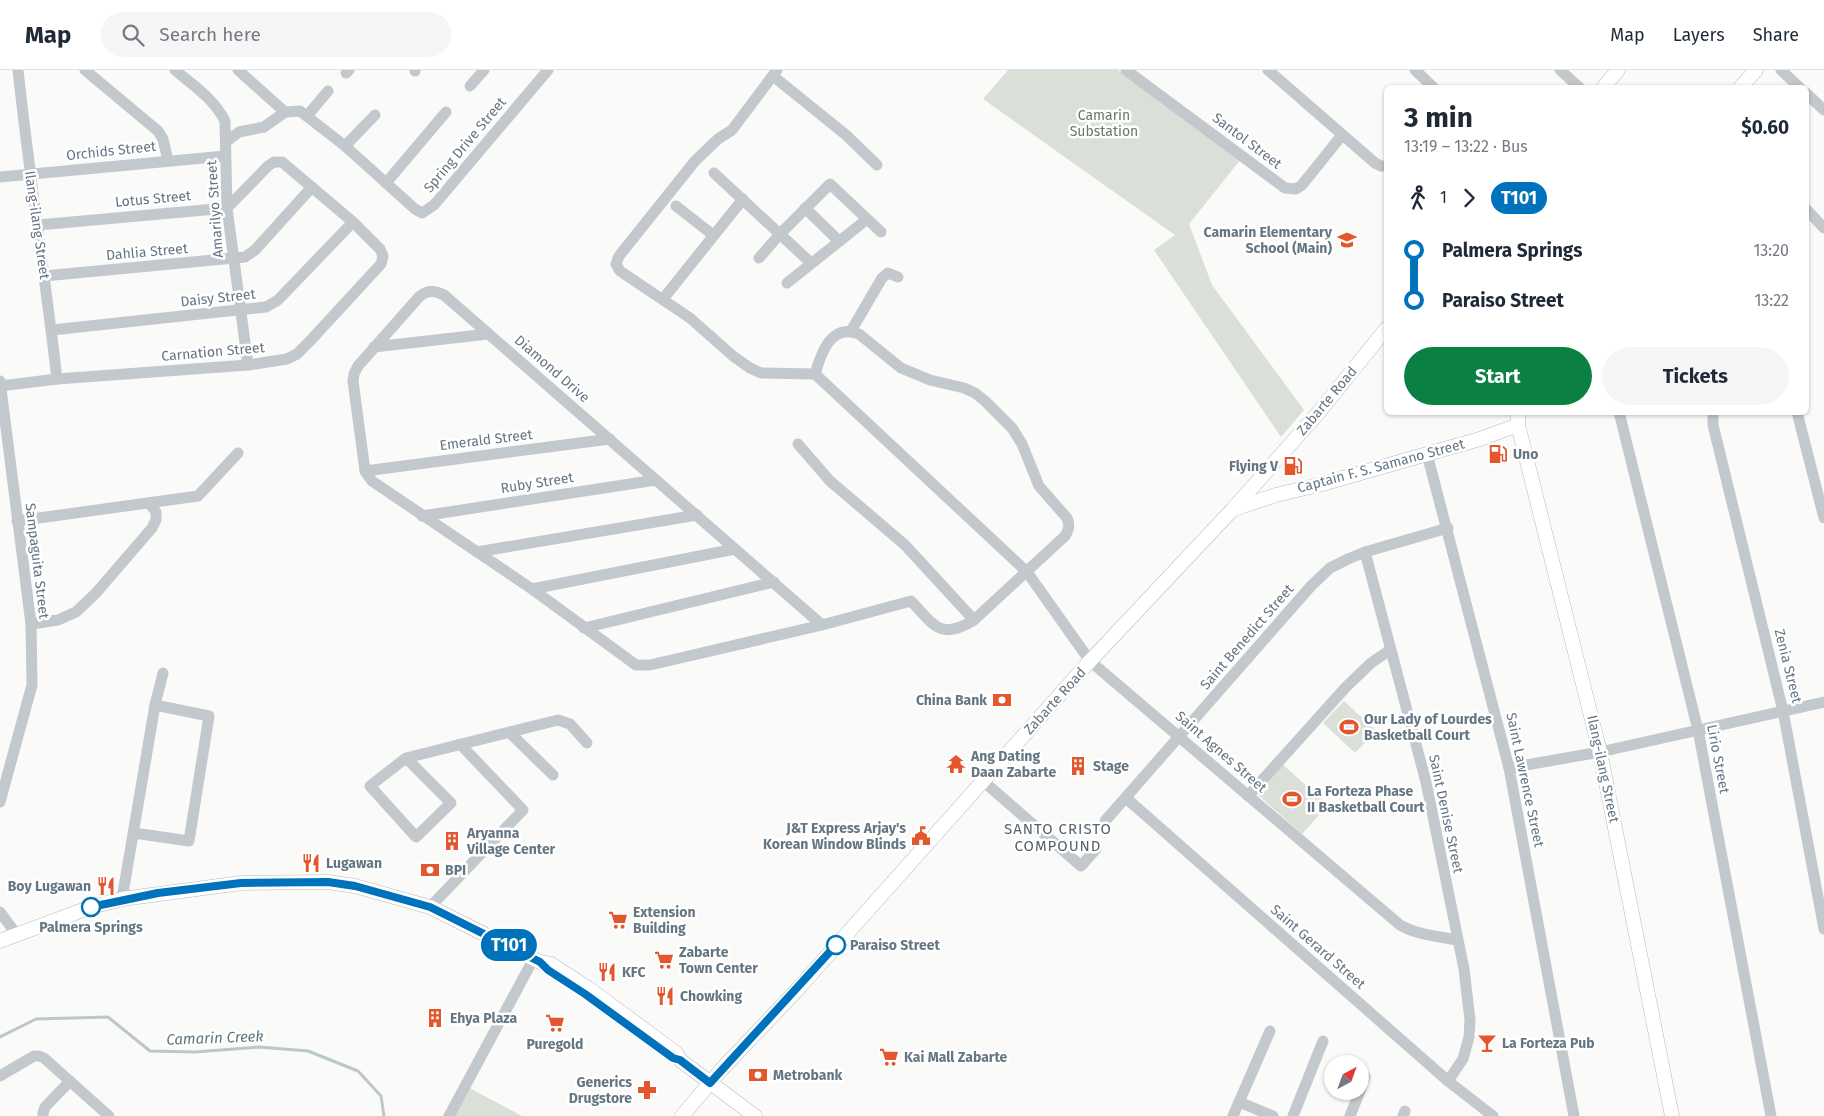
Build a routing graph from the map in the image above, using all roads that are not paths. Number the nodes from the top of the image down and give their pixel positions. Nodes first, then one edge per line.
1 (18, 70) edge
2 (85, 70) edge
3 (175, 70) edge
4 (238, 70) edge
5 (484, 70) edge
6 (548, 70) edge
7 (1126, 70) edge
8 (1268, 70) edge
9 (1415, 70) edge
10 (1560, 70) edge
11 (1618, 70) edge
12 (1756, 70) edge
13 (1781, 70) edge
14 (775, 73) edge
15 (1431, 85) edge
16 (1577, 85) edge
17 (1606, 85) edge
18 (1743, 85) edge
19 (1797, 85) edge
20 (470, 86) dead end
21 (328, 91) dead end
22 (1809, 96) edge
23 (1824, 110) edge
24 (285, 112) junction
25 (446, 112) dead end
26 (375, 114) dead end
27 (307, 116) junction
28 (1342, 135) junction
29 (226, 142) junction
30 (345, 146) junction
31 (225, 156) junction
32 (168, 161) junction
33 (877, 165) dead end
34 (1384, 166) edge
35 (714, 173) dead end
36 (29, 175) junction
37 (0, 177) edge
38 (386, 183) junction
39 (312, 187) junction
40 (743, 200) junction
41 (676, 206) dead end
42 (227, 208) junction
43 (805, 208) junction
44 (1809, 212) edge
45 (866, 220) junction
46 (353, 222) junction
47 (38, 224) junction
48 (1824, 228) edge
49 (881, 232) dead end
50 (780, 234) junction
51 (713, 235) junction
52 (839, 241) junction
53 (759, 258) dead end
54 (233, 259) junction
55 (811, 263) junction
56 (44, 276) junction
57 (898, 277) dead end
58 (787, 283) dead end
59 (663, 299) junction
60 (240, 310) junction
61 (52, 330) junction
62 (851, 331) junction
63 (1384, 332) edge
64 (488, 334) junction
65 (374, 347) junction
66 (248, 365) junction
67 (815, 374) junction
68 (57, 379) junction
69 (0, 384) edge
70 (1620, 415) edge
71 (1714, 415) edge
72 (1798, 415) edge
73 (1518, 419) edge
74 (610, 439) junction
75 (798, 444) dead end
76 (238, 453) dead end
77 (1427, 454) junction
78 (365, 471) junction
79 (656, 480) junction
80 (150, 504) junction
81 (1233, 510) junction
82 (697, 515) junction
83 (422, 516) junction
84 (1824, 518) edge
85 (17, 521) junction
86 (1448, 528) junction
87 (735, 549) junction
88 (477, 552) junction
89 (1365, 552) junction
90 (1027, 572) junction
91 (774, 582) junction
92 (532, 590) junction
93 (974, 620) junction
94 (31, 624) junction
95 (822, 625) junction
96 (584, 628) junction
97 (1390, 650) junction
98 (1090, 661) junction
99 (163, 673) dead end
100 (1824, 702) edge
101 (155, 704) junction
102 (1783, 711) junction
103 (1698, 730) junction
104 (510, 733) junction
105 (1180, 737) junction
106 (587, 743) dead end
107 (460, 744) junction
108 (1600, 752) junction
109 (406, 758) junction
110 (1509, 768) junction
111 (553, 775) dead end
112 (984, 780) junction
113 (1248, 796) junction
114 (1126, 798) junction
115 (1, 799) edge
116 (1106, 822) dead end
117 (134, 833) junction
118 (1096, 849) dead end
119 (122, 899) junction
120 (430, 907) junction
121 (0, 912) edge
122 (1824, 929) edge
123 (17, 934) junction
124 (1457, 940) junction
125 (0, 941) edge
126 (537, 960) junction
127 (1270, 1031) dead end
128 (1323, 1041) dead end
129 (0, 1076) edge
130 (70, 1081) junction
131 (1448, 1081) junction
132 (710, 1083) junction
133 (1356, 1100) edge
134 (1240, 1102) junction
135 (44, 1116) edge
136 (108, 1116) edge
137 (449, 1116) edge
138 (682, 1116) edge
139 (755, 1116) edge
140 (1234, 1116) edge
141 (1272, 1116) edge
142 (1293, 1116) edge
143 (1350, 1116) edge
144 (1493, 1116) edge
145 (1574, 1116) edge
146 (1672, 1116) edge
147 (1771, 1116) edge

1 - 36 street, Ilang-ilang Street
2 - 32 street
3 - 29 street, Amarilyo Street
4 - 24 street
5 - 20 street
6 - 38 street, Spring Drive Street
7 - 28 street, Santol Street
8 - 28 street
9 - 15 street
10 - 16 street
11 - 17 main road
12 - 18 main road
13 - 19 street
14 - 33 street
14 - 59 street
21 - 27 street
22 - 23 street
24 - 27 street
24 - 29 street
25 - 38 street
26 - 30 street
27 - 30 street, Spring Drive Street
28 - 34 street
29 - 31 street, Amarilyo Street
30 - 38 street, Spring Drive Street
31 - 32 street, Orchids Street
31 - 42 street, Amarilyo Street
32 - 36 street, Orchids Street
35 - 40 street
36 - 37 street, Orchids Street
36 - 47 street, Ilang-ilang Street
39 - 42 street
39 - 46 street
39 - 54 street, Dahlia Street
40 - 50 street
40 - 51 street
41 - 51 street
42 - 47 street, Lotus Street
42 - 54 street, Amarilyo Street
43 - 45 street
43 - 50 street
43 - 52 street
44 - 48 street
45 - 49 street
45 - 52 street
46 - 60 street, Daisy Street
46 - 66 street, Carnation Street
47 - 56 street, Ilang-ilang Street
50 - 53 street
50 - 55 street
51 - 59 street
52 - 55 street
54 - 56 street, Dahlia Street
54 - 60 street, Amarilyo Street
55 - 58 street
56 - 61 street, Ilang-ilang Street
57 - 62 street
59 - 67 street
60 - 61 street, Daisy Street
60 - 66 street, Amarilyo Street
61 - 68 street, Ilang-ilang Street
62 - 67 street
62 - 90 street
63 - 81 main road, Zabarte Road
64 - 65 street
64 - 65 street, Diamond Drive
64 - 74 street, Diamond Drive
65 - 78 street, Diamond Drive
66 - 68 street, Carnation Street
67 - 90 street, Saint Agnes Street
68 - 69 street, Carnation Street
69 - 85 street, Sampaguita Street
70 - 103 street, Lirio Street
71 - 102 street, Zenia Street
72 - 84 street
73 - 77 main road, Captain F. S. Samano Street
73 - 108 main road, Ilang-ilang Street
74 - 78 street, Emerald Street
74 - 79 street, Diamond Drive
75 - 93 street
76 - 80 street
77 - 81 main road, Captain F. S. Samano Street
77 - 86 street, Saint Lawrence Street
78 - 83 street
79 - 82 street, Diamond Drive
79 - 83 street, Ruby Street
80 - 85 street
80 - 94 street
81 - 98 main road, Zabarte Road
82 - 87 street, Diamond Drive
82 - 88 street
83 - 88 street
85 - 94 street, Sampaguita Street
86 - 89 street, Saint Benedict Street
86 - 110 street, Saint Lawrence Street
87 - 91 street, Diamond Drive
87 - 92 street
88 - 92 street
89 - 97 street, Saint Denise Street
89 - 105 street, Saint Benedict Street
90 - 93 street
90 - 98 street, Saint Agnes Street
91 - 95 street, Diamond Drive
91 - 96 street
92 - 96 street
93 - 95 street
94 - 115 street, Sampaguita Street
95 - 96 street
97 - 113 street
97 - 124 street, Saint Denise Street
98 - 105 street, Saint Agnes Street
98 - 112 main road, Zabarte Road
99 - 101 street
100 - 102 street
101 - 117 street
101 - 117 street
102 - 103 street
102 - 122 street, Zenia Street
103 - 108 street
103 - 147 street, Lirio Street
104 - 106 street
104 - 107 street
104 - 111 street
105 - 113 street, Saint Agnes Street
105 - 114 street, Saint Benedict Street
107 - 109 street
107 - 120 street
108 - 110 street
108 - 146 main road, Ilang-ilang Street
109 - 109 street
110 - 145 street, Saint Lawrence Street
112 - 118 street
112 - 132 main road, Zabarte Road
113 - 124 street, Saint Agnes Street
114 - 116 street, Saint Benedict Street
114 - 131 street, Saint Gerard Street
117 - 119 street
119 - 120 main road
119 - 123 main road
120 - 126 main road
121 - 123 street
123 - 125 main road
124 - 131 street, Saint Denise Street
126 - 132 main road
126 - 137 street
127 - 134 street
128 - 142 street
129 - 130 street
130 - 135 street
130 - 136 street
131 - 144 street, Saint Gerard Street
132 - 138 main road, Zabarte Road
132 - 139 main road
133 - 143 street
134 - 140 street
134 - 141 street

